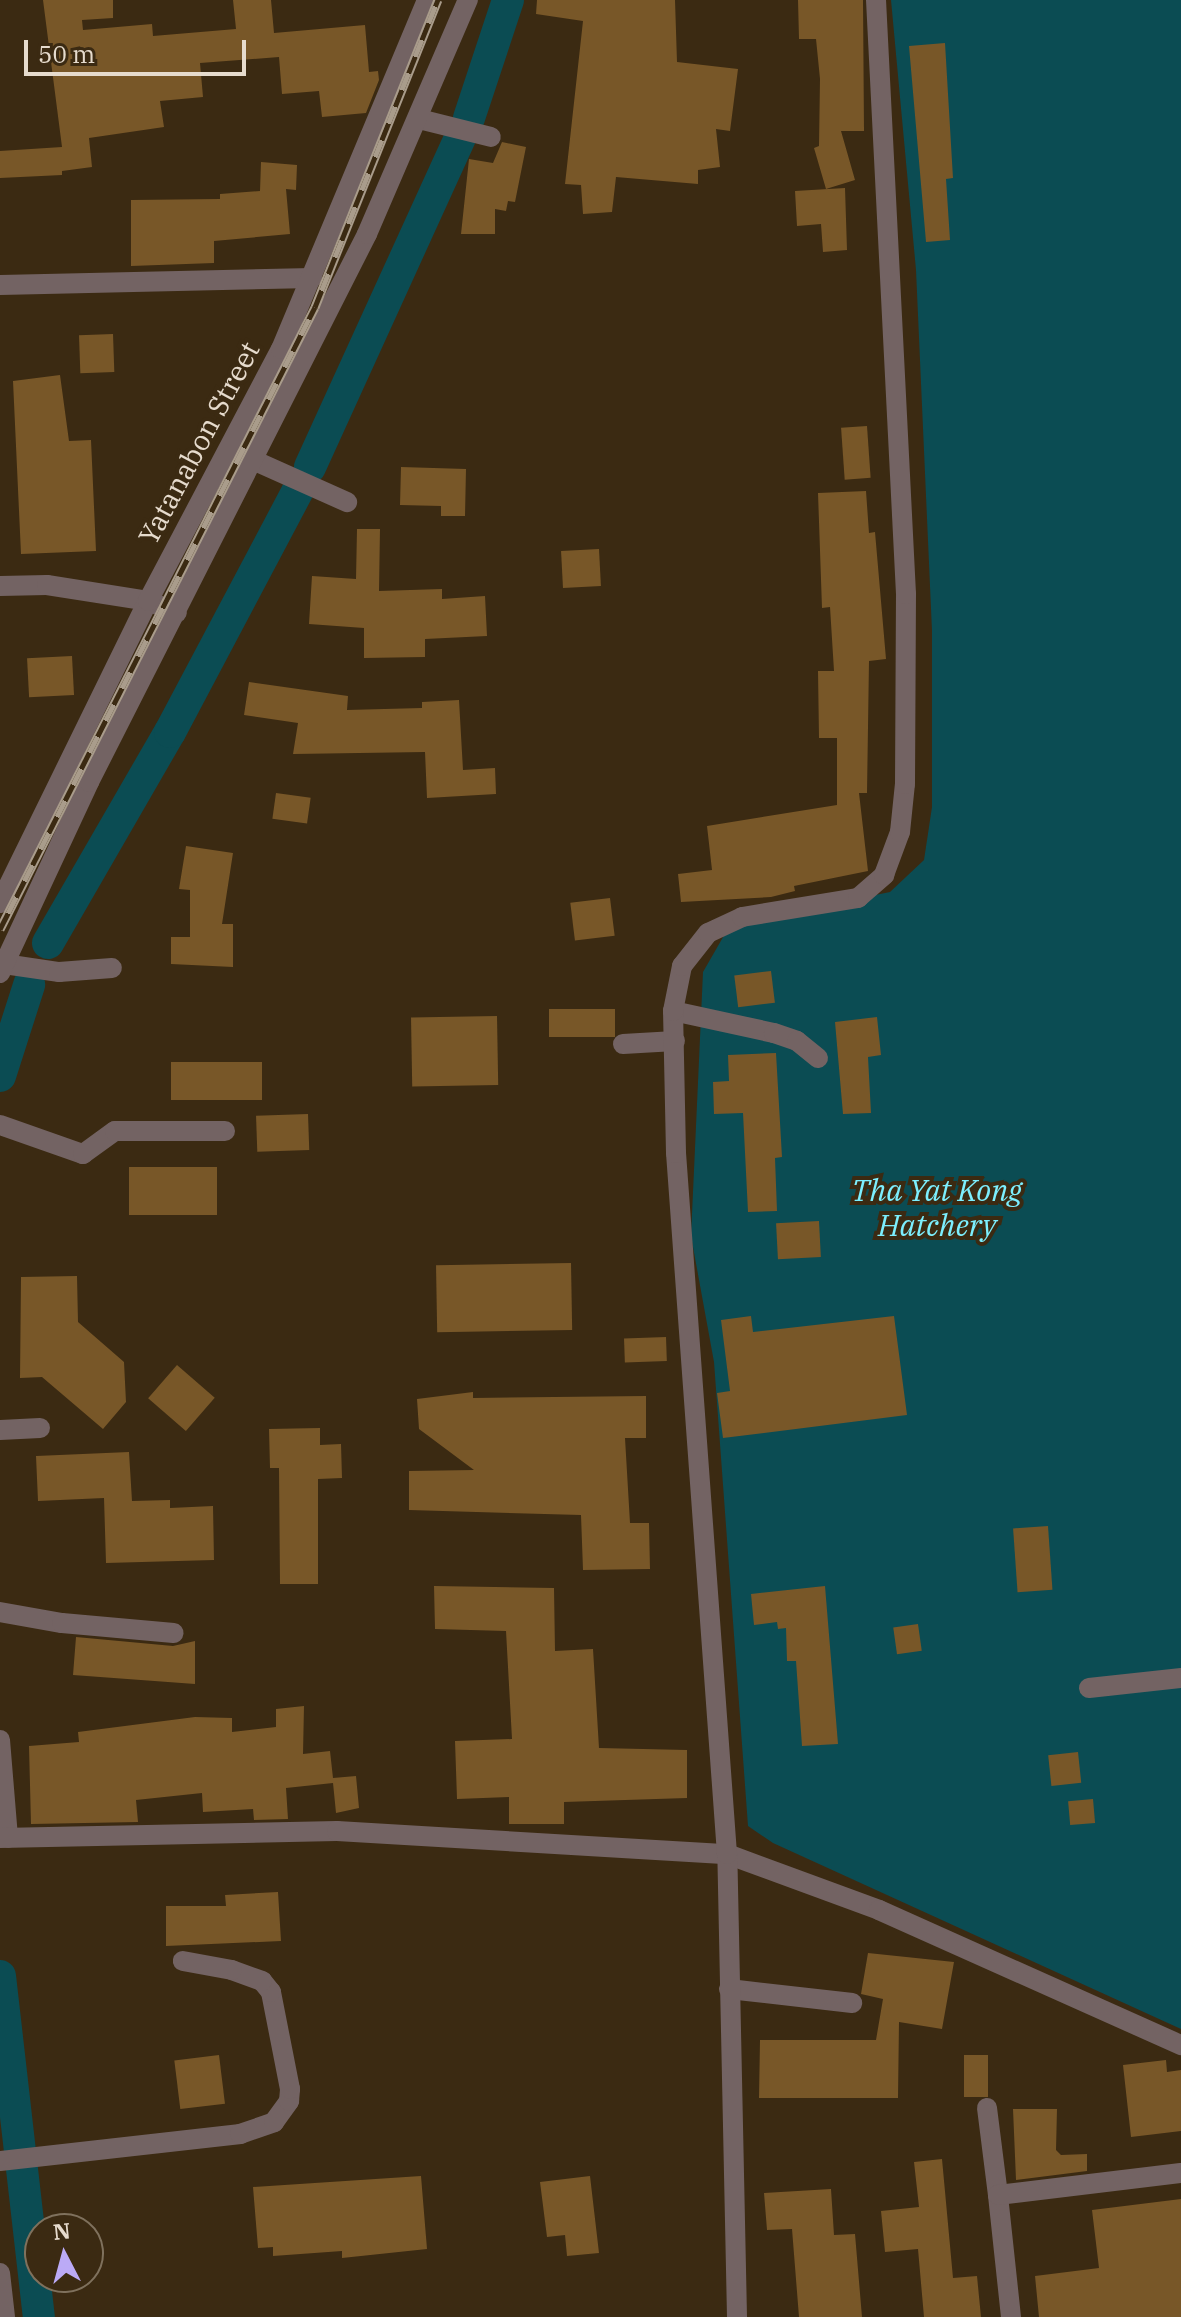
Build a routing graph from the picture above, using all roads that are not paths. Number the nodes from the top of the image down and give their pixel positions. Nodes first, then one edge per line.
1 (427, 0) edge
2 (468, 0) edge
3 (876, 0) edge
4 (419, 119) junction
5 (491, 137) dead end
6 (312, 278) junction
7 (0, 285) edge
8 (228, 451) junction
9 (254, 460) junction
10 (347, 502) dead end
11 (0, 586) edge
12 (148, 601) junction
13 (177, 613) junction
14 (65, 769) junction
15 (89, 782) junction
16 (0, 903) edge
17 (112, 968) dead end
18 (2, 969) edge
19 (673, 1011) junction
20 (675, 1041) junction
21 (623, 1044) dead end
22 (818, 1058) dead end
23 (0, 1125) edge
24 (225, 1131) dead end
25 (40, 1428) dead end
26 (0, 1430) edge
27 (0, 1612) edge
28 (174, 1633) dead end
29 (1181, 1678) edge
30 (1089, 1688) dead end
31 (0, 1740) edge
32 (4, 1838) edge
33 (727, 1854) junction
34 (183, 1961) dead end
35 (729, 1989) junction
36 (852, 2003) dead end
37 (1181, 2045) edge
38 (987, 2108) dead end
39 (0, 2161) edge
40 (1181, 2173) edge
41 (998, 2195) junction
42 (0, 2273) edge
43 (5, 2317) edge
44 (737, 2317) edge
45 (1011, 2317) edge

1 - 6 street, Yatanabon Street
2 - 4 street
3 - 19 street
4 - 5 street
4 - 9 street
6 - 7 street
6 - 8 street, Yatanabon Street
8 - 9 street
8 - 12 street, Yatanabon Street
9 - 10 street
9 - 13 street
11 - 12 street
12 - 13 street
12 - 14 street, Yatanabon Street
13 - 15 street
14 - 15 street
14 - 16 street, Yatanabon Street
15 - 18 street
17 - 18 street
19 - 20 street
19 - 22 street
20 - 21 street
20 - 33 street
23 - 24 street
25 - 26 street
27 - 28 street
29 - 30 street
31 - 32 street
32 - 33 street
33 - 35 street
33 - 37 street
34 - 39 street
35 - 36 street
35 - 44 street
38 - 41 street
40 - 41 street
41 - 45 street
42 - 43 street

